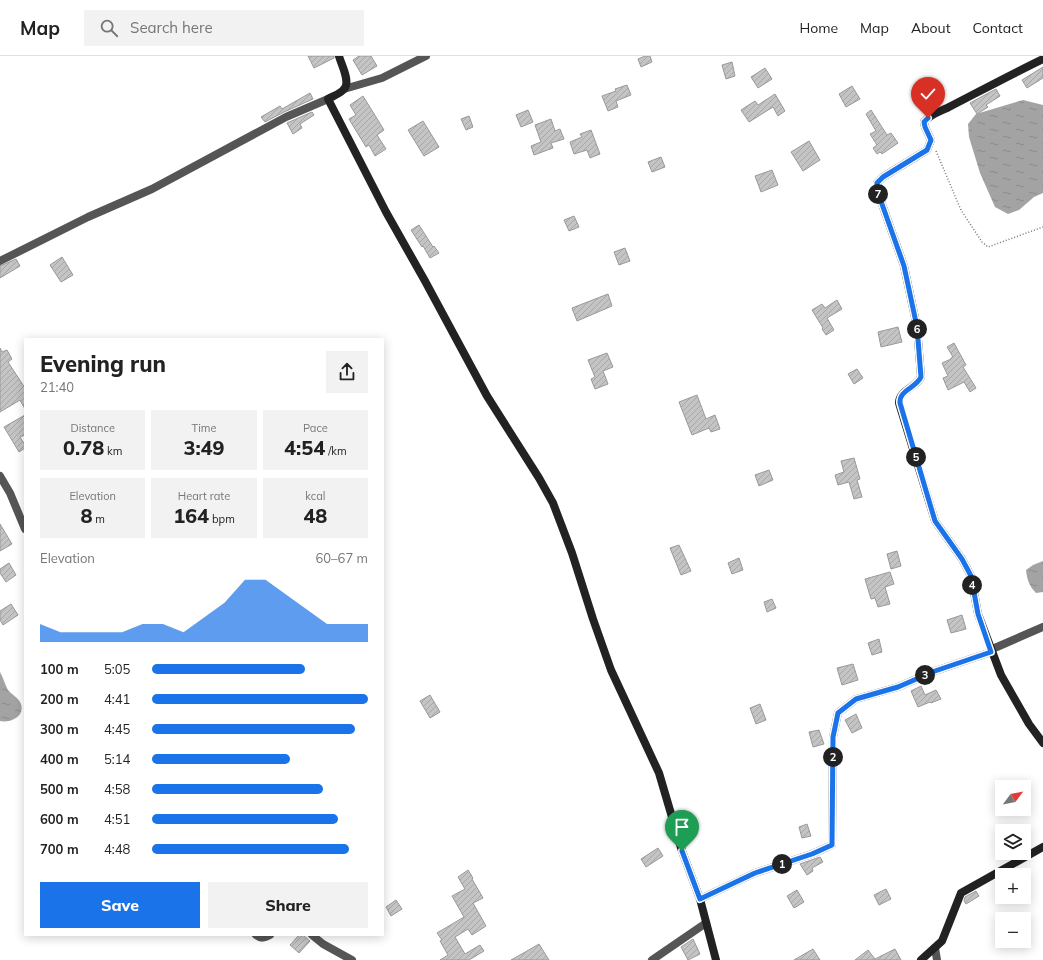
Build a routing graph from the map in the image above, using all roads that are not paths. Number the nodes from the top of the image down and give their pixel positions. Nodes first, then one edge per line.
1 (339, 56) edge
2 (426, 56) edge
3 (1043, 59) edge
4 (344, 89) junction
5 (328, 99) junction
6 (0, 261) edge
7 (0, 476) edge
8 (24, 527) edge
9 (1043, 627) edge
10 (991, 651) junction
11 (1043, 743) edge
12 (1043, 846) edge
13 (700, 899) junction
14 (706, 923) junction
15 (257, 936) edge
16 (268, 936) edge
17 (313, 936) edge
18 (934, 948) junction
19 (352, 960) edge
20 (652, 960) edge
21 (716, 960) edge
22 (921, 960) edge
23 (937, 960) edge

1 - 4 street
2 - 4 street
3 - 10 street
4 - 5 street
5 - 6 street
5 - 13 street
7 - 8 street
9 - 10 street
10 - 11 street
10 - 13 street
12 - 18 street
13 - 14 street
14 - 20 street
14 - 21 street
15 - 16 street
17 - 19 street
18 - 22 street
18 - 23 street

